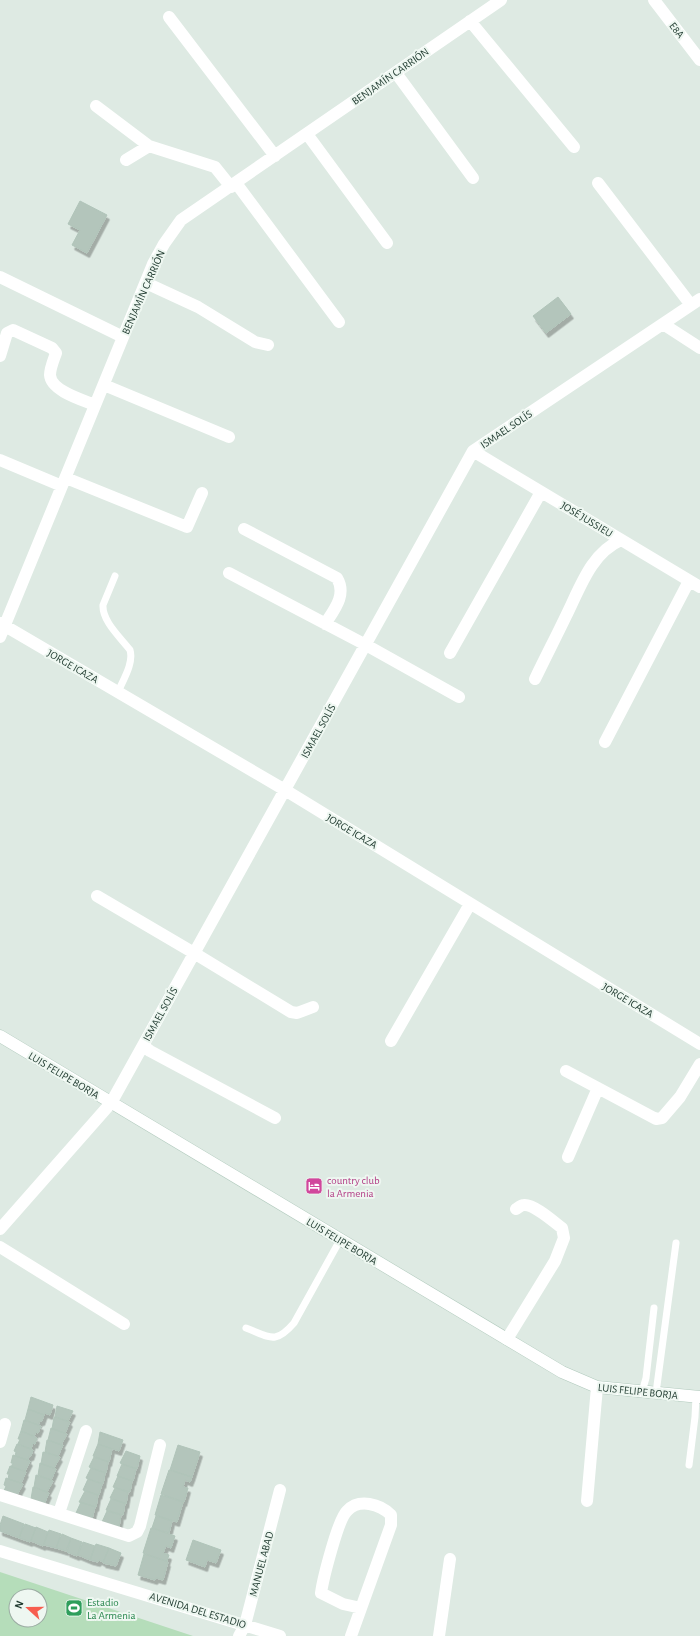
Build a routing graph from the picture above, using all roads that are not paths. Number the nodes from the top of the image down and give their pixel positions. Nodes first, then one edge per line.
1 (501, 0) edge
2 (654, 0) edge
3 (169, 17) dead end
4 (470, 21) junction
5 (700, 60) edge
6 (396, 72) junction
7 (96, 106) dead end
8 (307, 134) junction
9 (149, 146) junction
10 (574, 147) dead end
11 (275, 156) junction
12 (126, 160) dead end
13 (474, 178) dead end
14 (598, 183) dead end
15 (233, 185) junction
16 (387, 243) dead end
17 (0, 277) edge
18 (146, 283) junction
19 (696, 302) edge
20 (339, 322) dead end
21 (663, 324) junction
22 (123, 337) junction
23 (268, 345) dead end
24 (700, 348) edge
25 (0, 356) edge
26 (104, 385) junction
27 (95, 405) junction
28 (229, 437) dead end
29 (474, 451) junction
30 (0, 460) edge
31 (64, 482) junction
32 (202, 492) dead end
33 (541, 492) junction
34 (244, 529) dead end
35 (621, 540) junction
36 (229, 573) dead end
37 (115, 576) dead end
38 (690, 581) junction
39 (700, 587) edge
40 (2, 624) edge
41 (325, 624) junction
42 (0, 638) edge
43 (366, 645) junction
44 (450, 653) dead end
45 (535, 679) dead end
46 (118, 692) junction
47 (459, 697) dead end
48 (605, 742) dead end
49 (285, 790) junction
50 (96, 896) dead end
51 (470, 904) junction
52 (194, 953) junction
53 (313, 1007) dead end
54 (0, 1036) edge
55 (391, 1041) dead end
56 (700, 1044) edge
57 (143, 1046) junction
58 (700, 1064) edge
59 (566, 1071) dead end
60 (598, 1088) junction
61 (111, 1103) junction
62 (275, 1118) dead end
63 (568, 1157) dead end
64 (516, 1209) dead end
65 (0, 1229) edge
66 (340, 1240) junction
67 (676, 1243) dead end
68 (0, 1247) edge
69 (654, 1308) dead end
70 (124, 1324) dead end
71 (246, 1328) dead end
72 (507, 1339) junction
73 (597, 1387) junction
74 (642, 1392) junction
75 (656, 1393) junction
76 (698, 1397) edge
77 (5, 1424) dead end
78 (86, 1431) dead end
79 (0, 1442) edge
80 (160, 1445) dead end
81 (689, 1465) dead end
82 (280, 1490) dead end
83 (0, 1495) edge
84 (587, 1501) dead end
85 (59, 1513) junction
86 (0, 1550) edge
87 (450, 1559) dead end
88 (361, 1608) junction
89 (245, 1624) junction
90 (239, 1636) edge
91 (280, 1636) edge
92 (351, 1636) edge
93 (439, 1636) edge

1 - 4 street, BENJAMÍN CARRIÓN
2 - 5 street, E8A
3 - 11 street
4 - 6 street, BENJAMÍN CARRIÓN
4 - 10 street
6 - 8 street, BENJAMÍN CARRIÓN
6 - 13 street
7 - 9 street
8 - 11 street, BENJAMÍN CARRIÓN
8 - 16 street
9 - 12 street
9 - 15 street
11 - 15 street, BENJAMÍN CARRIÓN
14 - 19 street
15 - 18 street, BENJAMÍN CARRIÓN
15 - 20 street
17 - 22 street
18 - 22 street, BENJAMÍN CARRIÓN
18 - 23 street
19 - 21 street, ISMAEL SOLÍS
21 - 24 street
21 - 29 street, ISMAEL SOLÍS
22 - 26 street, BENJAMÍN CARRIÓN
25 - 27 street
26 - 27 street, BENJAMÍN CARRIÓN
26 - 28 street
27 - 31 street, BENJAMÍN CARRIÓN
29 - 33 street, JOSÉ JUSSIEU
29 - 43 street, ISMAEL SOLÍS
30 - 31 street
31 - 32 street
31 - 40 street, BENJAMÍN CARRIÓN
33 - 35 street, JOSÉ JUSSIEU
33 - 44 street
34 - 41 street
35 - 38 street, JOSÉ JUSSIEU
35 - 45 street
36 - 41 street
37 - 46 lane
38 - 39 street, JOSÉ JUSSIEU
38 - 48 street
40 - 42 street, BENJAMÍN CARRIÓN
40 - 46 street, JORGE ICAZA
41 - 43 street
43 - 47 street
43 - 49 street, ISMAEL SOLÍS
46 - 49 street, JORGE ICAZA
49 - 51 street, JORGE ICAZA
49 - 52 street, ISMAEL SOLÍS
50 - 52 street
51 - 55 street
51 - 56 street, JORGE ICAZA
52 - 53 street
52 - 57 street, ISMAEL SOLÍS
54 - 61 street, LUIS FELIPE BORJA
57 - 61 street, ISMAEL SOLÍS
57 - 62 street
58 - 60 street
59 - 60 street
60 - 63 street
61 - 65 street, ISMAEL SOLÍS
61 - 66 street, LUIS FELIPE BORJA
64 - 72 street
66 - 71 lane
66 - 72 street, LUIS FELIPE BORJA
67 - 75 lane
68 - 70 street
69 - 74 lane
72 - 73 street, LUIS FELIPE BORJA
73 - 74 street, LUIS FELIPE BORJA
73 - 84 street
74 - 75 street, LUIS FELIPE BORJA
75 - 76 street, LUIS FELIPE BORJA
76 - 81 lane
77 - 79 street
78 - 85 street
80 - 85 street
82 - 89 street, MANUEL ABAD
83 - 85 street
86 - 89 street, AVENIDA DEL ESTADIO
87 - 93 street
88 - 88 street
88 - 92 street
89 - 90 street, MANUEL ABAD
89 - 91 street, AVENIDA DEL ESTADIO

